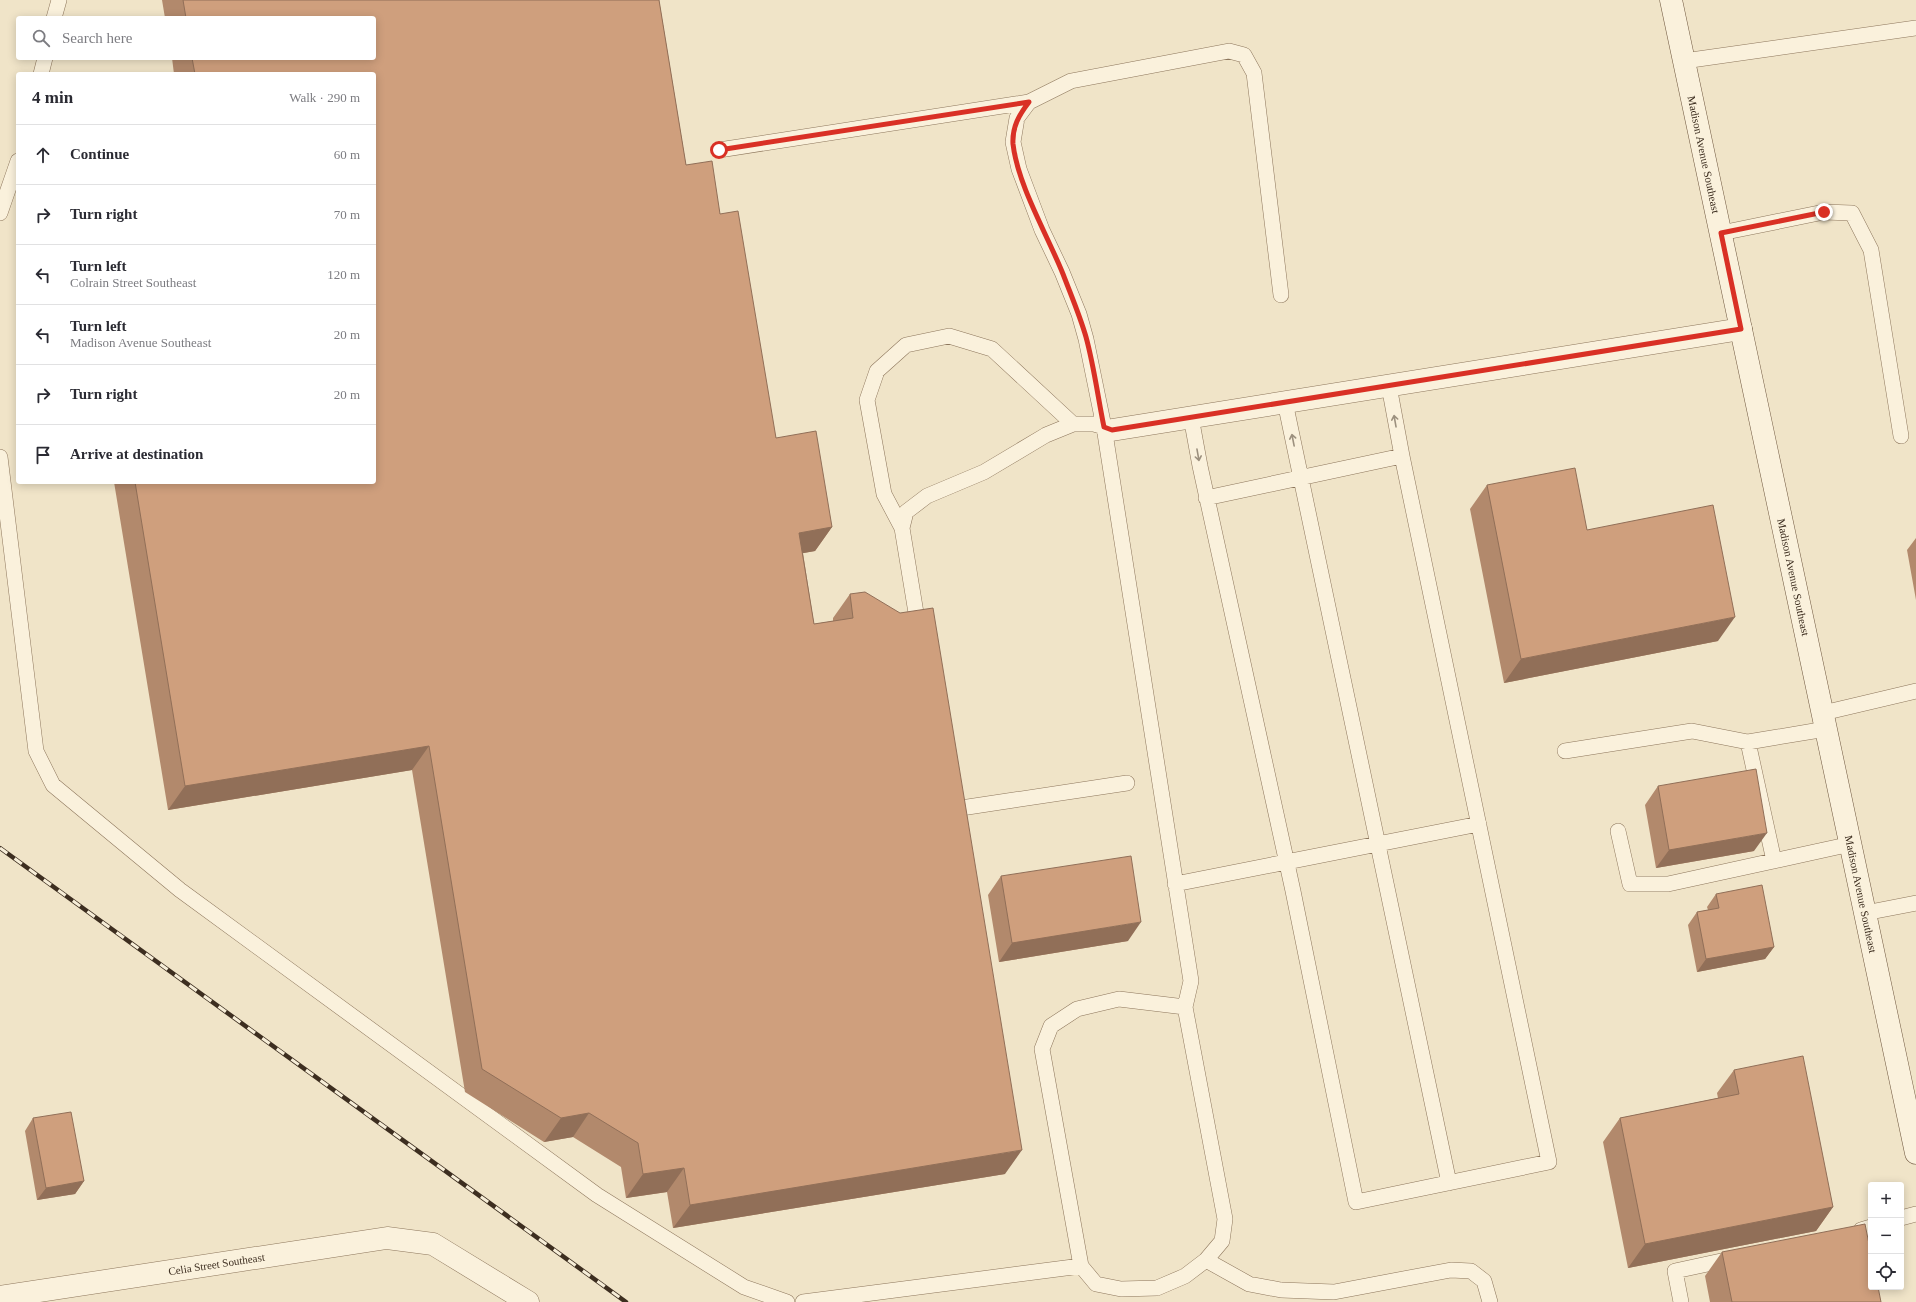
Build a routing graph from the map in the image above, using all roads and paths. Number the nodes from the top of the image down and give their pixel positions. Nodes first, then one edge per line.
1 (59, 0) edge
2 (1671, 0) edge
3 (55, 16) edge
4 (1916, 28) edge
5 (45, 60) edge
6 (1684, 61) junction
7 (42, 72) edge
8 (1029, 102) junction
9 (719, 150) dead end
10 (16, 167) edge
11 (0, 213) edge
12 (1721, 233) junction
13 (1281, 295) dead end
14 (1741, 329) junction
15 (1389, 386) junction
16 (1285, 402) junction
17 (1191, 417) junction
18 (1072, 424) junction
19 (1108, 428) junction
20 (1901, 436) dead end
21 (1402, 456) junction
22 (0, 457) edge
23 (1300, 478) junction
24 (1206, 498) junction
25 (902, 528) junction
26 (921, 646) edge
27 (1916, 691) edge
28 (1824, 721) junction
29 (1748, 742) junction
30 (1565, 751) dead end
31 (1127, 783) dead end
32 (945, 794) edge
33 (1479, 824) junction
34 (1618, 831) dead end
35 (1378, 844) junction
36 (1851, 844) junction
37 (1774, 861) junction
38 (1287, 862) junction
39 (1175, 884) junction
40 (1916, 904) edge
41 (1865, 913) junction
42 (1185, 1007) junction
43 (1916, 1154) edge
44 (1449, 1183) junction
45 (1916, 1214) edge
46 (1904, 1217) edge
47 (1866, 1229) edge
48 (1845, 1234) edge
49 (1752, 1254) edge
50 (1869, 1254) edge
51 (1206, 1260) junction
52 (1081, 1266) junction
53 (0, 1297) edge
54 (528, 1302) edge
55 (787, 1302) edge
56 (803, 1302) edge
57 (1490, 1302) edge
58 (1681, 1302) edge

1 - 3 lane
2 - 6 street, Madison Avenue Southeast
4 - 6 lane
5 - 7 lane
6 - 12 street, Madison Avenue Southeast
8 - 9 lane
8 - 13 lane
8 - 19 lane
10 - 11 lane
12 - 14 street, Madison Avenue Southeast
12 - 20 lane
14 - 15 street
14 - 28 street, Madison Avenue Southeast
15 - 16 street
21 -> 15 lane
16 - 17 street
23 -> 16 lane
17 - 19 street
17 -> 24 lane
18 - 19 lane
18 - 25 lane
18 - 25 lane
19 - 39 lane
21 - 23 lane
21 - 33 lane
22 - 55 lane
23 - 24 lane
23 - 35 lane
24 - 38 lane
25 - 26 lane
27 - 28 lane
28 - 29 lane
28 - 36 street, Madison Avenue Southeast
29 - 30 lane
29 - 37 lane
31 - 32 lane
33 - 35 lane
33 - 44 lane
34 - 37 lane
35 - 38 lane
35 - 44 lane
36 - 37 lane
36 - 41 street, Madison Avenue Southeast
38 - 39 lane
38 - 44 lane
39 - 42 lane
40 - 41 lane
41 - 43 street, Madison Avenue Southeast
42 - 51 lane
42 - 52 lane
45 - 46 lane
47 - 48 lane
47 - 50 lane
49 - 58 lane
51 - 52 lane
51 - 57 lane
52 - 56 lane
53 - 54 street, Celia Street Southeast

